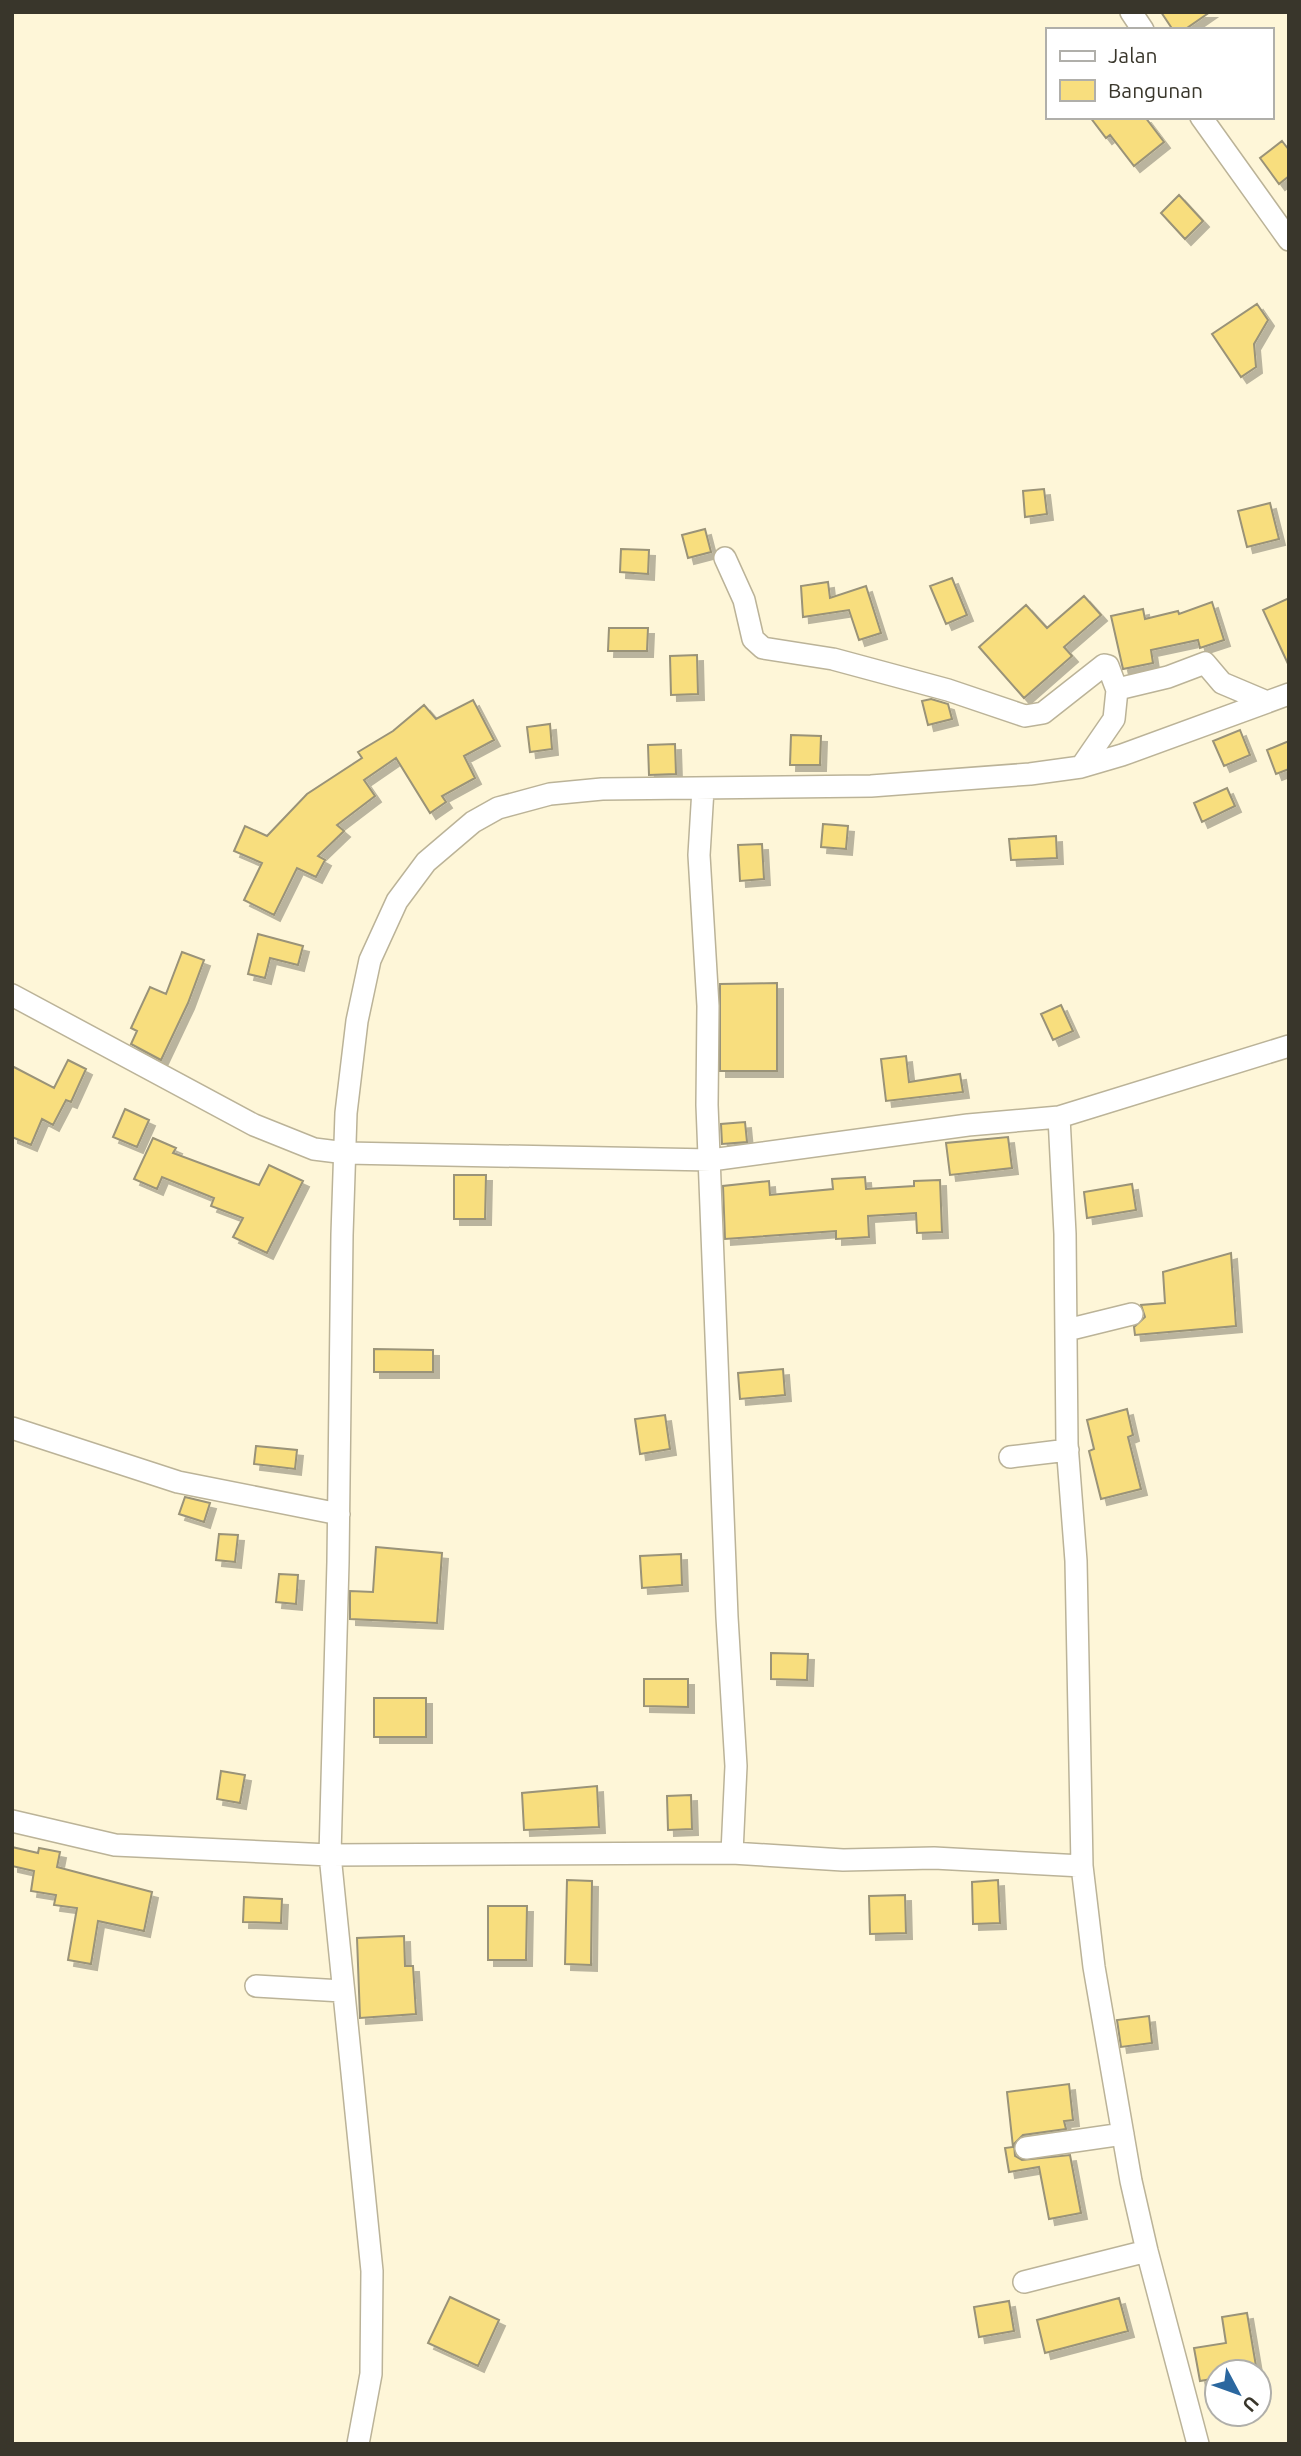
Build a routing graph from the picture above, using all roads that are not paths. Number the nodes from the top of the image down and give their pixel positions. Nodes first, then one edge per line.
1 (1131, 12) edge
2 (1142, 28) edge
3 (1202, 119) edge
4 (1289, 240) edge
5 (725, 558) dead end
6 (1117, 690) junction
7 (1289, 694) edge
8 (1267, 702) junction
9 (1081, 767) junction
10 (703, 789) junction
11 (12, 995) edge
12 (1289, 1046) edge
13 (1059, 1117) junction
14 (346, 1153) junction
15 (711, 1160) junction
16 (1132, 1314) dead end
17 (1067, 1330) junction
18 (12, 1428) edge
19 (1068, 1451) junction
20 (1010, 1457) dead end
21 (339, 1514) junction
22 (12, 1821) edge
23 (732, 1853) junction
24 (330, 1855) junction
25 (1082, 1867) junction
26 (256, 1986) dead end
27 (342, 1991) junction
28 (1123, 2134) junction
29 (1026, 2148) dead end
30 (1147, 2251) junction
31 (1024, 2282) dead end
32 (358, 2444) edge
33 (1198, 2444) edge

1 - 2 street
3 - 4 street
5 - 6 street
6 - 8 street
6 - 9 street
7 - 8 street
8 - 9 street
9 - 10 street
10 - 14 street
10 - 15 street
11 - 14 street
12 - 13 street
13 - 15 street
13 - 17 street
14 - 15 street
14 - 21 street
15 - 23 street
16 - 17 street
17 - 19 street
18 - 21 street
19 - 20 street
19 - 25 street
21 - 24 street
22 - 24 street
23 - 24 street
23 - 25 street
24 - 27 street
25 - 28 street
26 - 27 street
27 - 32 street
28 - 29 street
28 - 30 street
30 - 31 street
30 - 33 street

